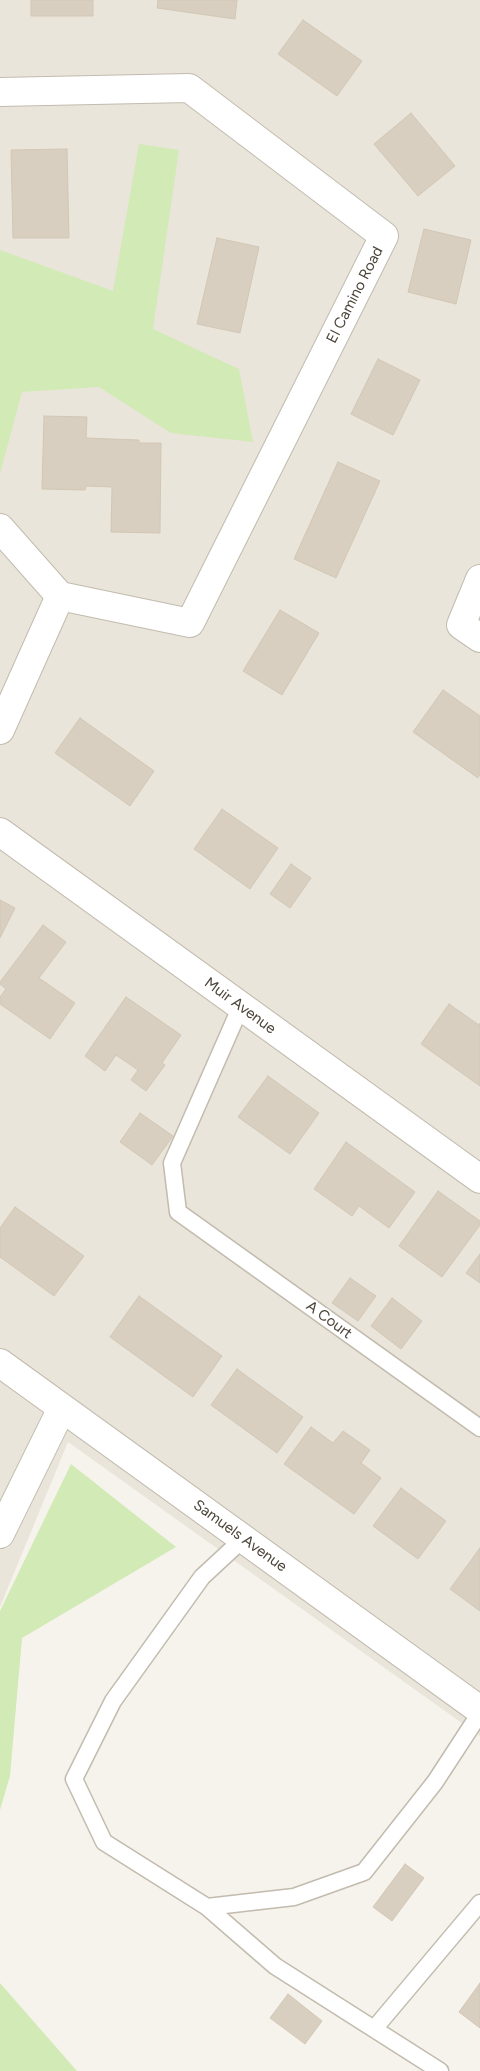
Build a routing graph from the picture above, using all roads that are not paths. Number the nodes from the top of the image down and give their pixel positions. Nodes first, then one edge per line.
1 (0, 92) edge
2 (0, 528) edge
3 (480, 579) edge
4 (60, 596) junction
5 (471, 631) edge
6 (0, 730) edge
7 (0, 832) edge
8 (241, 1006) junction
9 (480, 1179) edge
10 (0, 1363) edge
11 (62, 1408) junction
12 (480, 1428) edge
13 (0, 1534) edge
14 (243, 1539) junction
15 (480, 1712) edge
16 (480, 1903) edge
17 (207, 1906) junction
18 (374, 2029) junction
19 (440, 2071) edge

1 - 4 street, El Camino Road
2 - 4 street
3 - 5 street
4 - 6 street
7 - 8 street, Muir Avenue
8 - 9 street, Muir Avenue
8 - 12 lane, A Court
10 - 11 street, Samuels Avenue
11 - 13 street
11 - 14 street, Samuels Avenue
14 - 15 street, Samuels Avenue
14 - 17 lane
15 - 17 lane
16 - 18 lane
17 - 18 lane
18 - 19 lane

